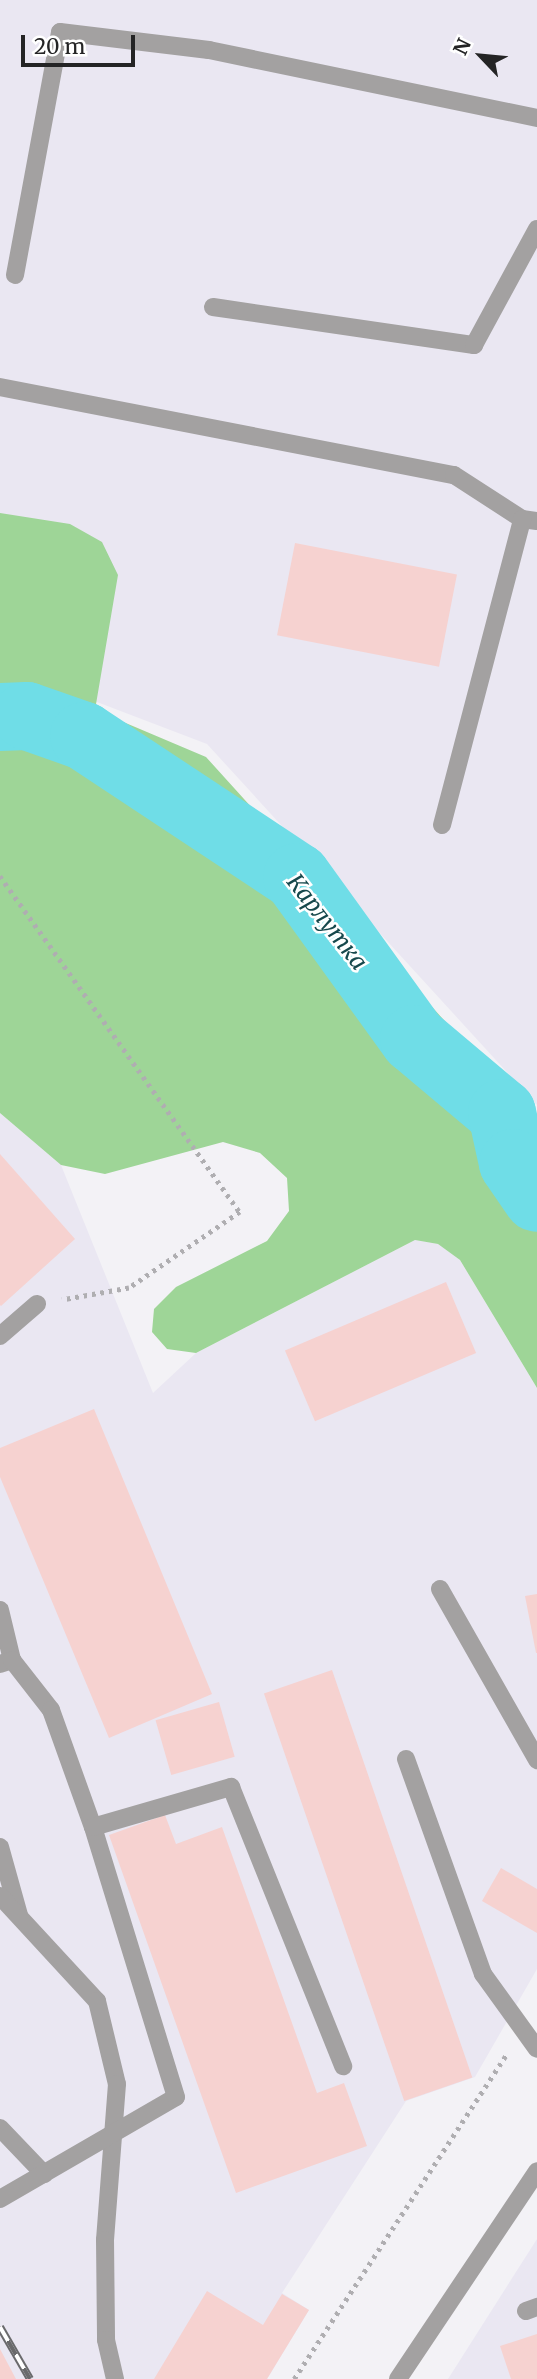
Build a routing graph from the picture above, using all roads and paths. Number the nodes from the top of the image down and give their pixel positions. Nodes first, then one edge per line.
1 (537, 118) edge
2 (537, 229) edge
3 (15, 275) dead end
4 (213, 307) dead end
5 (0, 387) edge
6 (530, 520) edge
7 (442, 825) dead end
8 (0, 876) edge
9 (37, 1304) joint
10 (0, 1336) edge
11 (440, 1589) dead end
12 (0, 1610) edge
13 (6, 1662) edge
14 (407, 1759) dead end
15 (537, 1760) edge
16 (93, 1827) junction
17 (0, 1847) edge
18 (0, 1896) edge
19 (20, 1917) junction
20 (523, 2029) junction
21 (537, 2049) edge
22 (343, 2066) dead end
23 (0, 2128) edge
24 (115, 2135) junction
25 (537, 2171) edge
26 (44, 2174) junction
27 (0, 2199) edge
28 (115, 2379) edge
29 (293, 2379) edge
30 (398, 2379) edge

1 - 3 street
2 - 4 street
5 - 6 street
6 - 7 street
8 - 9 path
9 - 10 street
11 - 15 street
12 - 13 street
13 - 16 street
14 - 20 street
16 - 22 street
16 - 24 street
17 - 19 street
18 - 19 street
19 - 24 street
20 - 21 street
20 - 29 path
23 - 26 street
24 - 26 street
24 - 28 street
25 - 30 street
26 - 27 street

